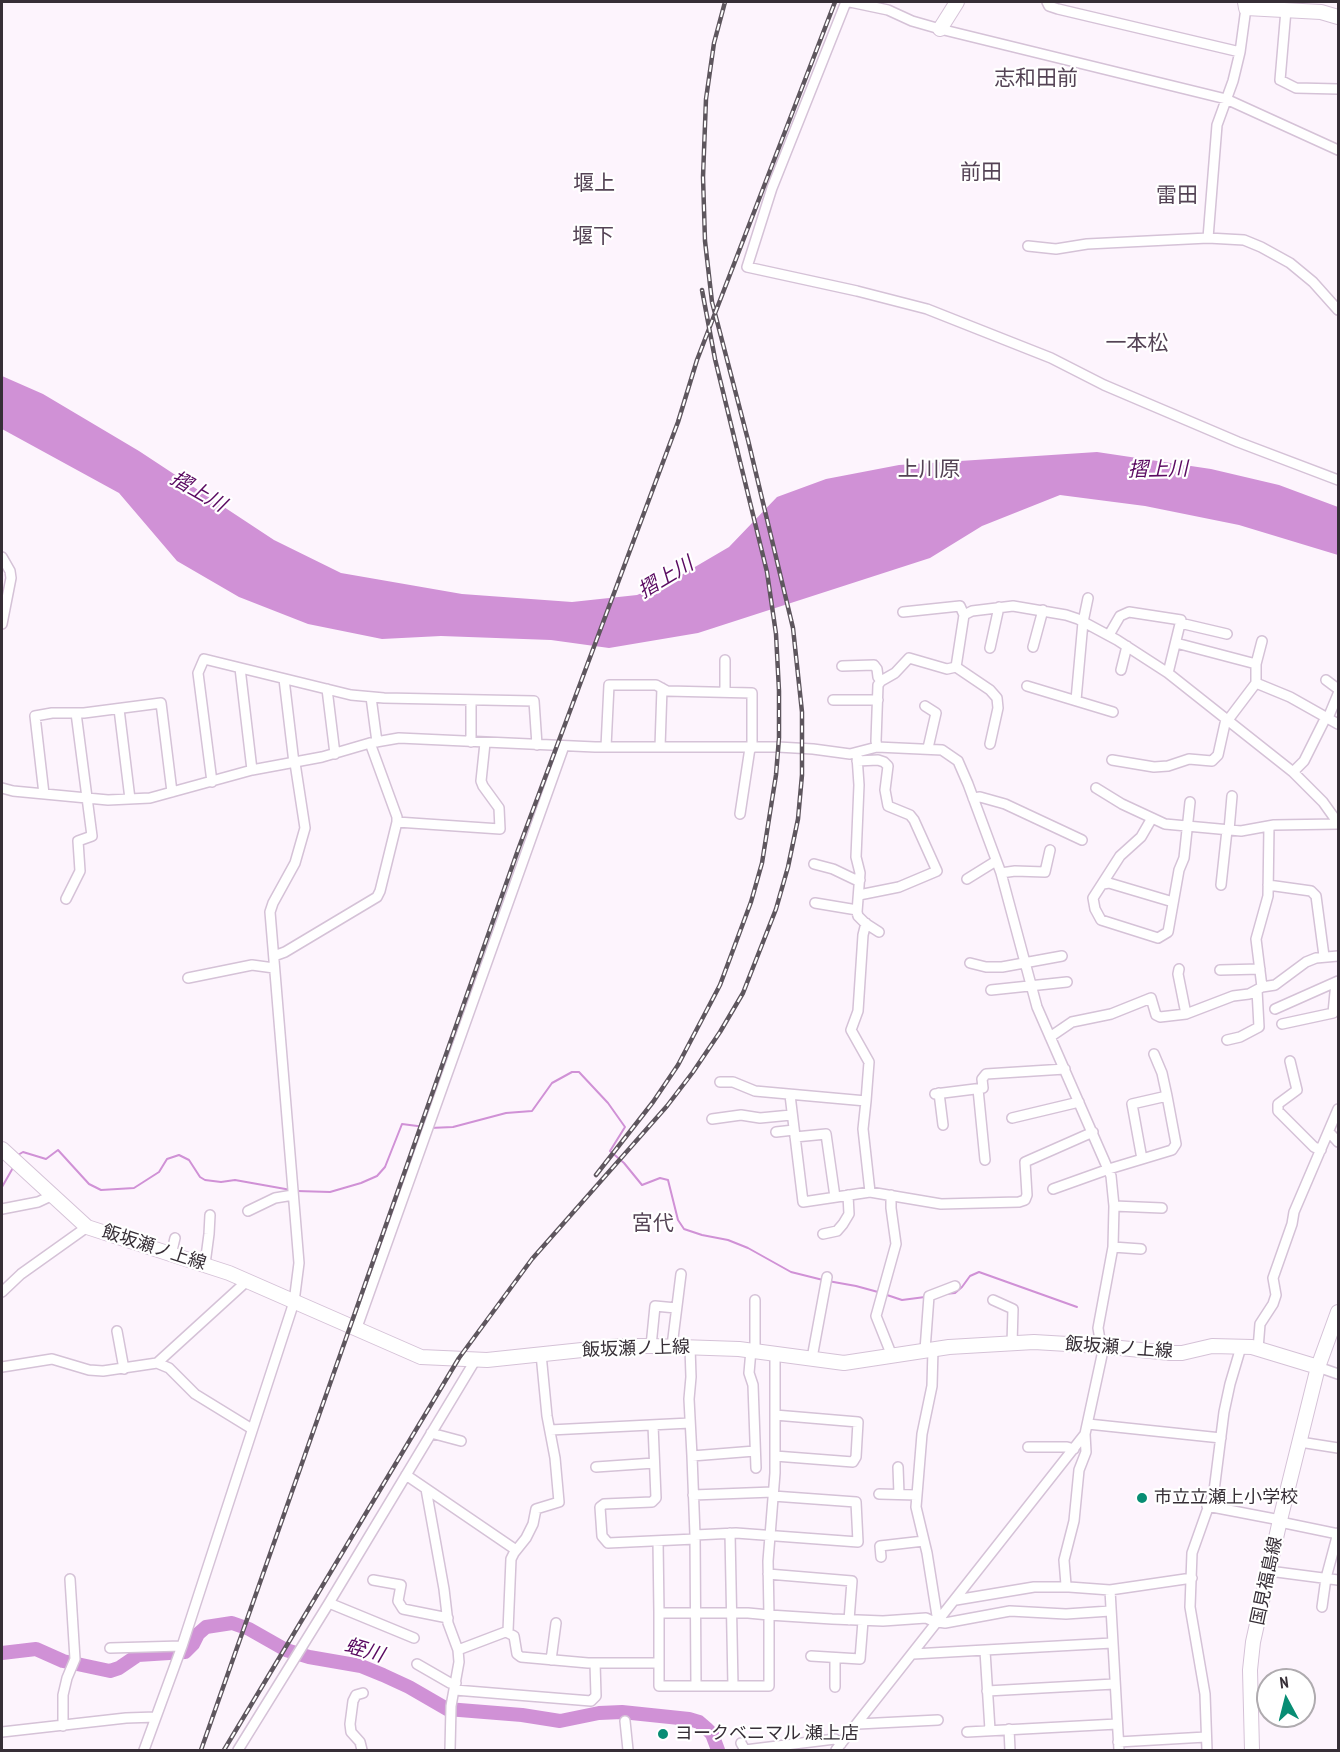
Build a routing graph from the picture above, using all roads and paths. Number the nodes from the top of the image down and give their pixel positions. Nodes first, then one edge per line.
1 (848, 2) edge
2 (957, 2) edge
3 (1047, 2) edge
4 (1245, 5) edge
5 (1312, 6) edge
6 (1286, 10) junction
7 (1338, 17) edge
8 (940, 28) junction
9 (1240, 52) junction
10 (1338, 88) edge
11 (1226, 99) junction
12 (1338, 150) edge
13 (1208, 238) junction
14 (1028, 246) dead end
15 (1338, 310) edge
16 (1338, 480) edge
17 (2, 557) edge
18 (1088, 598) dead end
19 (999, 607) junction
20 (1043, 610) junction
21 (903, 612) dead end
22 (964, 615) junction
23 (1083, 622) junction
24 (1180, 623) junction
25 (2, 624) edge
26 (1227, 634) dead end
27 (1109, 635) junction
28 (1262, 641) dead end
29 (1176, 643) junction
30 (1127, 646) junction
31 (1033, 647) dead end
32 (990, 648) dead end
33 (725, 660) dead end
34 (1256, 664) junction
35 (842, 666) dead end
36 (956, 667) junction
37 (240, 668) junction
38 (1121, 670) dead end
39 (1168, 673) junction
40 (284, 679) junction
41 (1326, 680) dead end
42 (881, 681) junction
43 (1256, 683) junction
44 (1027, 686) dead end
45 (662, 688) junction
46 (327, 689) junction
47 (1338, 691) edge
48 (725, 692) junction
49 (371, 697) junction
50 (471, 699) junction
51 (833, 700) dead end
52 (878, 700) junction
53 (1076, 700) junction
54 (925, 706) dead end
55 (119, 709) junction
56 (1113, 712) dead end
57 (76, 713) junction
58 (1327, 718) junction
59 (1227, 720) junction
60 (1338, 724) edge
61 (373, 742) junction
62 (471, 742) junction
63 (484, 742) junction
64 (990, 744) dead end
65 (537, 745) junction
66 (564, 746) junction
67 (606, 747) junction
68 (660, 747) junction
69 (877, 747) junction
70 (751, 748) junction
71 (928, 748) junction
72 (335, 754) junction
73 (857, 757) junction
74 (1112, 760) dead end
75 (295, 763) junction
76 (252, 770) junction
77 (1293, 772) junction
78 (212, 782) junction
79 (2, 788) edge
80 (1096, 788) dead end
81 (172, 792) junction
82 (45, 794) junction
83 (1232, 796) dead end
84 (87, 798) junction
85 (973, 798) junction
86 (130, 799) junction
87 (1190, 802) dead end
88 (740, 814) dead end
89 (1152, 818) junction
90 (397, 822) junction
91 (1338, 823) edge
92 (1187, 826) junction
93 (1269, 826) junction
94 (1228, 830) junction
95 (1082, 840) dead end
96 (1050, 850) dead end
97 (996, 861) junction
98 (814, 864) dead end
99 (1000, 873) junction
100 (967, 879) dead end
101 (860, 880) junction
102 (1103, 884) junction
103 (1221, 885) dead end
104 (1268, 885) junction
105 (859, 895) junction
106 (66, 899) dead end
107 (1173, 902) junction
108 (815, 903) dead end
109 (857, 910) junction
110 (866, 923) junction
111 (879, 932) dead end
112 (274, 956) junction
113 (1062, 956) dead end
114 (1324, 956) junction
115 (1338, 956) edge
116 (970, 963) dead end
117 (1025, 964) junction
118 (274, 968) junction
119 (1179, 969) dead end
120 (1260, 969) junction
121 (1220, 970) dead end
122 (188, 978) dead end
123 (1067, 982) dead end
124 (1337, 982) edge
125 (1031, 986) junction
126 (1260, 989) junction
127 (991, 990) dead end
128 (1275, 1009) dead end
129 (1186, 1014) junction
130 (1282, 1024) dead end
131 (1050, 1037) junction
132 (1227, 1040) dead end
133 (1154, 1054) dead end
134 (1290, 1061) dead end
135 (1065, 1069) junction
136 (720, 1082) dead end
137 (978, 1089) junction
138 (790, 1095) junction
139 (1167, 1096) junction
140 (866, 1101) junction
141 (1079, 1101) junction
142 (1338, 1109) edge
143 (791, 1115) junction
144 (1012, 1118) dead end
145 (712, 1119) dead end
146 (943, 1125) dead end
147 (776, 1132) dead end
148 (1093, 1132) junction
149 (1329, 1132) junction
150 (794, 1134) junction
151 (1338, 1142) edge
152 (2, 1149) edge
153 (1321, 1150) junction
154 (1142, 1159) junction
155 (985, 1160) dead end
156 (1108, 1168) junction
157 (1053, 1190) dead end
158 (870, 1192) junction
159 (293, 1195) junction
160 (849, 1195) junction
161 (891, 1195) junction
162 (53, 1196) junction
163 (835, 1197) junction
164 (1114, 1206) junction
165 (1161, 1208) dead end
166 (2, 1209) edge
167 (248, 1211) dead end
168 (210, 1215) dead end
169 (87, 1227) junction
170 (823, 1234) dead end
171 (175, 1238) dead end
172 (1113, 1247) junction
173 (1141, 1249) dead end
174 (171, 1254) junction
175 (205, 1264) junction
176 (681, 1274) dead end
177 (826, 1277) dead end
178 (247, 1281) junction
179 (955, 1286) dead end
180 (2, 1292) edge
181 (755, 1300) dead end
182 (993, 1300) dead end
183 (294, 1302) junction
184 (675, 1308) junction
185 (1338, 1312) edge
186 (356, 1330) junction
187 (117, 1331) dead end
188 (1012, 1344) junction
189 (651, 1346) junction
190 (672, 1346) junction
191 (1102, 1346) junction
192 (690, 1347) junction
193 (1241, 1347) junction
194 (929, 1349) junction
195 (1258, 1349) junction
196 (753, 1350) junction
197 (541, 1354) junction
198 (776, 1354) junction
199 (891, 1356) junction
200 (812, 1358) junction
201 (476, 1359) junction
202 (157, 1363) junction
203 (2, 1367) edge
204 (1318, 1367) junction
205 (124, 1369) junction
206 (1338, 1374) edge
207 (775, 1415) junction
208 (690, 1423) junction
209 (652, 1425) junction
210 (252, 1429) junction
211 (1087, 1429) junction
212 (550, 1430) junction
213 (431, 1432) junction
214 (1221, 1438) junction
215 (461, 1441) dead end
216 (1300, 1442) junction
217 (1028, 1447) dead end
218 (1338, 1448) edge
219 (1074, 1449) junction
220 (755, 1451) junction
221 (692, 1456) junction
222 (775, 1456) junction
223 (654, 1463) junction
224 (596, 1467) dead end
225 (898, 1467) dead end
226 (756, 1468) dead end
227 (406, 1474) junction
228 (426, 1488) junction
229 (773, 1494) junction
230 (879, 1494) dead end
231 (898, 1494) junction
232 (693, 1495) junction
233 (917, 1495) junction
234 (1208, 1506) junction
235 (1280, 1521) junction
236 (730, 1533) junction
237 (1338, 1533) edge
238 (770, 1536) junction
239 (695, 1537) junction
240 (658, 1540) junction
241 (924, 1541) junction
242 (516, 1551) junction
243 (881, 1557) dead end
244 (1269, 1570) junction
245 (768, 1574) junction
246 (1192, 1578) junction
247 (1326, 1578) junction
248 (70, 1579) dead end
249 (373, 1580) dead end
250 (1338, 1580) edge
251 (1069, 1587) junction
252 (1110, 1590) junction
253 (956, 1600) junction
254 (329, 1604) junction
255 (1322, 1607) dead end
256 (1110, 1611) junction
257 (659, 1613) junction
258 (695, 1613) junction
259 (732, 1613) junction
260 (769, 1615) junction
261 (447, 1618) junction
262 (849, 1620) junction
263 (863, 1621) junction
264 (938, 1622) junction
265 (556, 1623) dead end
266 (506, 1632) junction
267 (414, 1638) dead end
268 (1112, 1643) junction
269 (110, 1648) dead end
270 (458, 1650) junction
271 (180, 1651) junction
272 (985, 1651) junction
273 (913, 1654) junction
274 (811, 1656) dead end
275 (835, 1658) junction
276 (551, 1660) junction
277 (595, 1663) junction
278 (659, 1663) junction
279 (417, 1664) dead end
280 (1114, 1684) junction
281 (696, 1686) junction
282 (733, 1686) junction
283 (455, 1687) junction
284 (835, 1687) dead end
285 (987, 1691) junction
286 (363, 1693) dead end
287 (156, 1717) junction
288 (938, 1720) dead end
289 (625, 1721) dead end
290 (858, 1724) junction
291 (1117, 1724) junction
292 (63, 1726) junction
293 (1009, 1729) junction
294 (990, 1730) junction
295 (2, 1732) edge
296 (967, 1732) dead end
297 (1206, 1737) junction
298 (741, 1743) dead end
299 (1118, 1746) edge
300 (840, 1748) edge
301 (144, 1750) edge
302 (238, 1750) edge
303 (362, 1750) edge
304 (450, 1750) edge
305 (628, 1750) edge
306 (1010, 1750) edge
307 (1207, 1750) edge
308 (1252, 1750) edge

1 - 8 street
1 - 16 street
2 - 8 main road
3 - 9 street
4 - 6 main road
4 - 9 street
5 - 6 main road
5 - 7 main road
6 - 10 street
8 - 11 street
9 - 11 street
11 - 12 street
11 - 13 street
13 - 14 street
13 - 15 street
17 - 25 street
18 - 23 street
19 - 20 street
19 - 22 street
19 - 32 street
20 - 23 street
20 - 31 street
21 - 22 street
22 - 36 street
23 - 27 street
23 - 53 street
24 - 26 street
24 - 27 street
24 - 29 street
27 - 30 street
28 - 34 street
29 - 34 street
29 - 39 street
30 - 38 street
30 - 39 street
33 - 48 street
34 - 43 street
35 - 42 street
36 - 42 street
36 - 64 street
37 - 40 street
37 - 76 street
37 - 78 street
39 - 59 street
40 - 46 street
40 - 75 street
41 - 47 street
42 - 52 street
43 - 58 street
43 - 59 street
44 - 53 street
45 - 48 street
45 - 67 street
45 - 68 street
46 - 49 street
46 - 72 street
47 - 58 street
48 - 70 street
49 - 50 street
49 - 61 street
50 - 62 street
50 - 65 street
51 - 52 street
52 - 69 street
53 - 56 street
54 - 71 street
55 - 57 street
55 - 81 street
55 - 86 street
57 - 82 street
57 - 84 street
58 - 60 street
58 - 77 street
59 - 74 street
59 - 77 street
61 - 62 street
61 - 72 street
61 - 90 street
62 - 63 street
63 - 65 street
63 - 90 street
65 - 66 street
66 - 67 street
66 - 186 street
67 - 68 street
68 - 70 street
69 - 71 street
69 - 73 street
70 - 73 street
70 - 88 street
71 - 85 street
72 - 75 street
73 - 101 street
73 - 105 street
75 - 76 street
75 - 112 street
76 - 78 street
77 - 91 street
78 - 81 street
79 - 82 street
80 - 89 street
81 - 86 street
82 - 84 street
83 - 94 street
84 - 86 street
84 - 106 street
85 - 95 street
85 - 97 street
87 - 92 street
89 - 92 street
89 - 102 street
90 - 112 street
91 - 93 street
92 - 94 street
92 - 107 street
93 - 94 street
93 - 104 street
94 - 103 street
96 - 99 street
97 - 99 street
97 - 100 street
98 - 101 street
99 - 117 street
101 - 105 street
102 - 107 street
102 - 107 street
104 - 114 street
104 - 120 street
105 - 109 street
108 - 109 street
109 - 110 street
110 - 111 street
110 - 140 street
112 - 118 street
113 - 117 street
114 - 115 street
114 - 126 street
116 - 117 street
117 - 125 street
118 - 122 street
118 - 159 street
119 - 129 street
120 - 121 street
120 - 126 street
123 - 125 street
124 - 128 street
124 - 130 street
125 - 127 street
125 - 131 street
126 - 129 street
126 - 132 street
129 - 131 street
131 - 135 street
133 - 139 street
134 - 153 street
135 - 137 street
135 - 141 street
136 - 138 street
137 - 146 street
137 - 155 street
138 - 140 street
138 - 143 street
139 - 154 street
139 - 154 street
140 - 158 street
141 - 144 street
141 - 148 street
142 - 149 street
143 - 145 street
143 - 150 street
147 - 150 street
148 - 156 street
148 - 161 street
149 - 151 street
149 - 153 street
150 - 163 street
150 - 163 street
152 - 162 main road, 飯坂瀬ノ上線
153 - 195 street
154 - 156 street
156 - 157 street
156 - 164 street
158 - 160 street
158 - 161 street
159 - 167 street
159 - 183 street
160 - 163 street
160 - 170 street
161 - 199 street
162 - 166 street
162 - 169 main road, 飯坂瀬ノ上線
164 - 165 street
164 - 172 street
168 - 175 street
169 - 174 main road, 飯坂瀬ノ上線
169 - 180 street
171 - 174 street
172 - 173 street
172 - 191 street
174 - 175 main road, 飯坂瀬ノ上線
175 - 178 main road, 飯坂瀬ノ上線
176 - 184 street
177 - 200 street
178 - 183 main road, 飯坂瀬ノ上線
178 - 202 street
179 - 194 street
181 - 196 street
182 - 188 street
183 - 186 main road, 飯坂瀬ノ上線
183 - 210 street
184 - 189 street
184 - 190 street
185 - 204 main road, 国見福島線
186 - 201 main road, 飯坂瀬ノ上線
187 - 205 street
188 - 191 main road, 飯坂瀬ノ上線
188 - 194 main road, 飯坂瀬ノ上線
189 - 190 main road, 飯坂瀬ノ上線
189 - 197 main road, 飯坂瀬ノ上線
190 - 192 main road, 飯坂瀬ノ上線
191 - 193 main road, 飯坂瀬ノ上線
191 - 211 street
192 - 196 main road, 飯坂瀬ノ上線
192 - 208 street
193 - 195 main road, 飯坂瀬ノ上線
193 - 214 street
194 - 199 main road, 飯坂瀬ノ上線
194 - 233 street
195 - 204 main road, 飯坂瀬ノ上線
196 - 198 main road, 飯坂瀬ノ上線
196 - 220 street
197 - 201 main road, 飯坂瀬ノ上線
197 - 212 street
198 - 200 main road, 飯坂瀬ノ上線
198 - 207 street
199 - 200 main road, 飯坂瀬ノ上線
201 - 213 street
202 - 205 street
202 - 210 street
203 - 205 street
204 - 206 street
204 - 216 main road, 国見福島線
207 - 222 street
207 - 222 street
208 - 209 street
208 - 221 street
209 - 212 street
209 - 223 street
210 - 271 street
211 - 214 street
211 - 219 street
211 - 251 street
212 - 242 street
213 - 215 street
213 - 227 street
214 - 234 street
216 - 218 street
216 - 235 main road, 国見福島線
217 - 219 street
219 - 253 street
220 - 221 street
220 - 226 street
221 - 232 street
222 - 229 street
223 - 224 street
223 - 240 street
225 - 231 street
227 - 228 street
227 - 254 street
228 - 242 street
228 - 261 street
229 - 232 street
229 - 238 street
229 - 238 street
230 - 231 street
231 - 233 street
232 - 239 street
233 - 241 street
234 - 235 street
234 - 246 street
235 - 237 street
235 - 244 main road, 国見福島線
236 - 238 street
236 - 239 street
236 - 259 street
237 - 247 street
238 - 245 street
239 - 240 street
239 - 258 street
240 - 257 street
241 - 243 street
241 - 264 street
242 - 266 street
244 - 247 street
244 - 308 main road, 国見福島線
245 - 260 street
245 - 262 street
246 - 252 street
246 - 297 street
247 - 250 street
247 - 255 street
248 - 292 street
249 - 261 street
251 - 252 street
251 - 253 street
252 - 256 street
253 - 264 street
254 - 267 street
254 - 302 street
256 - 264 street
256 - 268 street
257 - 258 street
257 - 278 street
258 - 259 street
258 - 281 street
259 - 260 street
259 - 282 street
260 - 262 street
260 - 282 street
261 - 270 street
262 - 263 street
263 - 264 street
263 - 275 street
264 - 273 street
265 - 276 street
266 - 270 street
266 - 276 street
268 - 272 street
268 - 280 street
269 - 271 street
270 - 283 street
271 - 287 street
272 - 273 street
272 - 285 street
273 - 290 street
274 - 275 street
275 - 284 street
276 - 277 street
277 - 278 street
277 - 283 street
278 - 281 street
279 - 283 street
280 - 285 street
280 - 291 street
281 - 282 street
283 - 304 street
285 - 294 street
286 - 303 street
287 - 292 street
287 - 301 street
288 - 290 street
289 - 305 street
290 - 300 street
291 - 293 street
291 - 299 street
292 - 295 street
293 - 294 street
293 - 306 street
294 - 296 street
297 - 299 street
297 - 307 street
298 - 300 street

